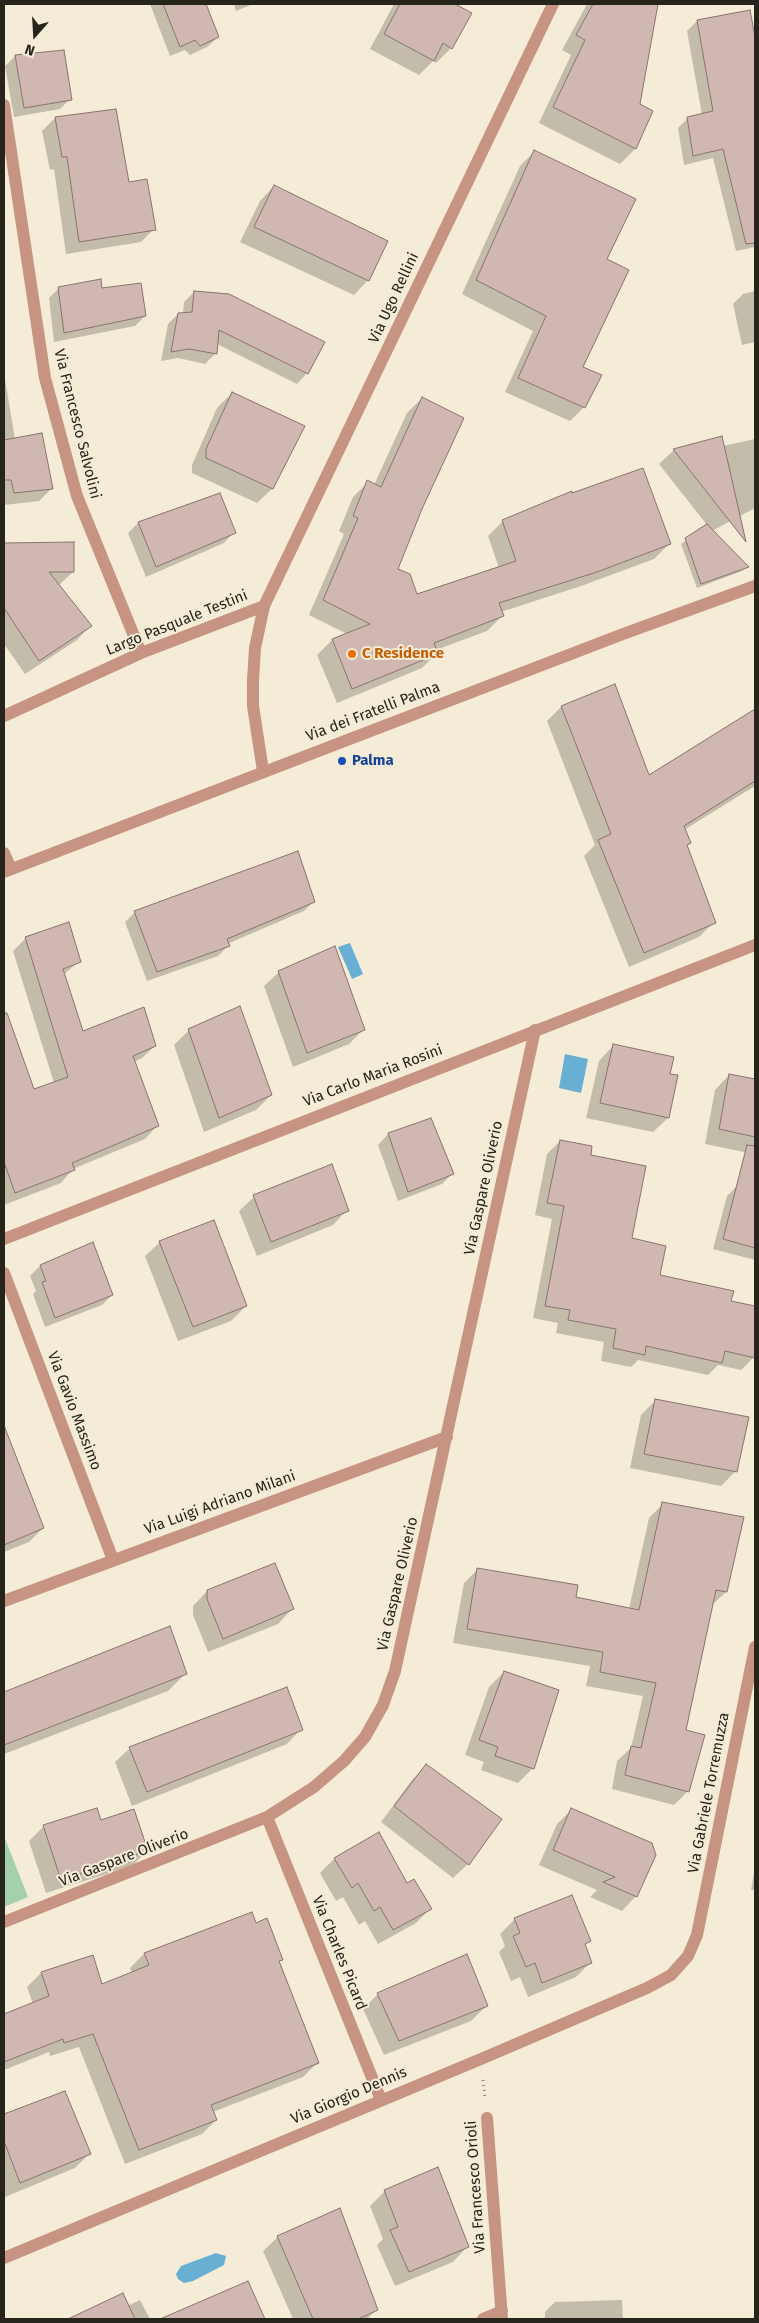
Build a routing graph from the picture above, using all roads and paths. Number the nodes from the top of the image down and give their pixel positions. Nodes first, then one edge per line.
1 (553, 4) edge
2 (4, 104) edge
3 (755, 586) edge
4 (264, 606) junction
5 (141, 654) junction
6 (4, 716) edge
7 (263, 771) junction
8 (4, 853) edge
9 (7, 870) edge
10 (755, 946) edge
11 (535, 1030) junction
12 (4, 1239) edge
13 (4, 1273) edge
14 (447, 1436) junction
15 (113, 1560) junction
16 (4, 1601) edge
17 (755, 1647) edge
18 (268, 1817) junction
19 (4, 1922) edge
20 (693, 1945) joint
21 (481, 2059) junction
22 (381, 2100) junction
23 (487, 2118) joint
24 (4, 2258) edge
25 (502, 2315) edge
26 (483, 2319) edge

1 - 4 street, Via Ugo Rellini
2 - 5 street, Via Francesco Salvolini
3 - 7 street, Via dei Fratelli Palma
4 - 5 street, Largo Pasquale Testini
4 - 7 street, Largo Pasquale Testini
5 - 6 street, Largo Pasquale Testini
7 - 9 street, Via dei Fratelli Palma
8 - 9 street
10 - 11 street, Via Carlo Maria Rosini
11 - 12 street, Via Carlo Maria Rosini
11 - 14 street, Via Gaspare Oliverio
13 - 15 street, Via Gavio Massimo
14 - 15 street, Via Luigi Adriano Milani
14 - 18 street, Via Gaspare Oliverio
15 - 16 street, Via Luigi Adriano Milani
17 - 20 street, Via Gabriele Torremuzza
18 - 19 street, Via Gaspare Oliverio
18 - 22 street, Via Charles Picard
20 - 21 street, Via Giorgio Dennis
21 - 22 street, Via Giorgio Dennis
21 - 23 path, Via Francesco Orioli
22 - 24 street, Via Giorgio Dennis
23 - 25 street, Via Francesco Orioli
25 - 26 street, Via Francesco Orioli

